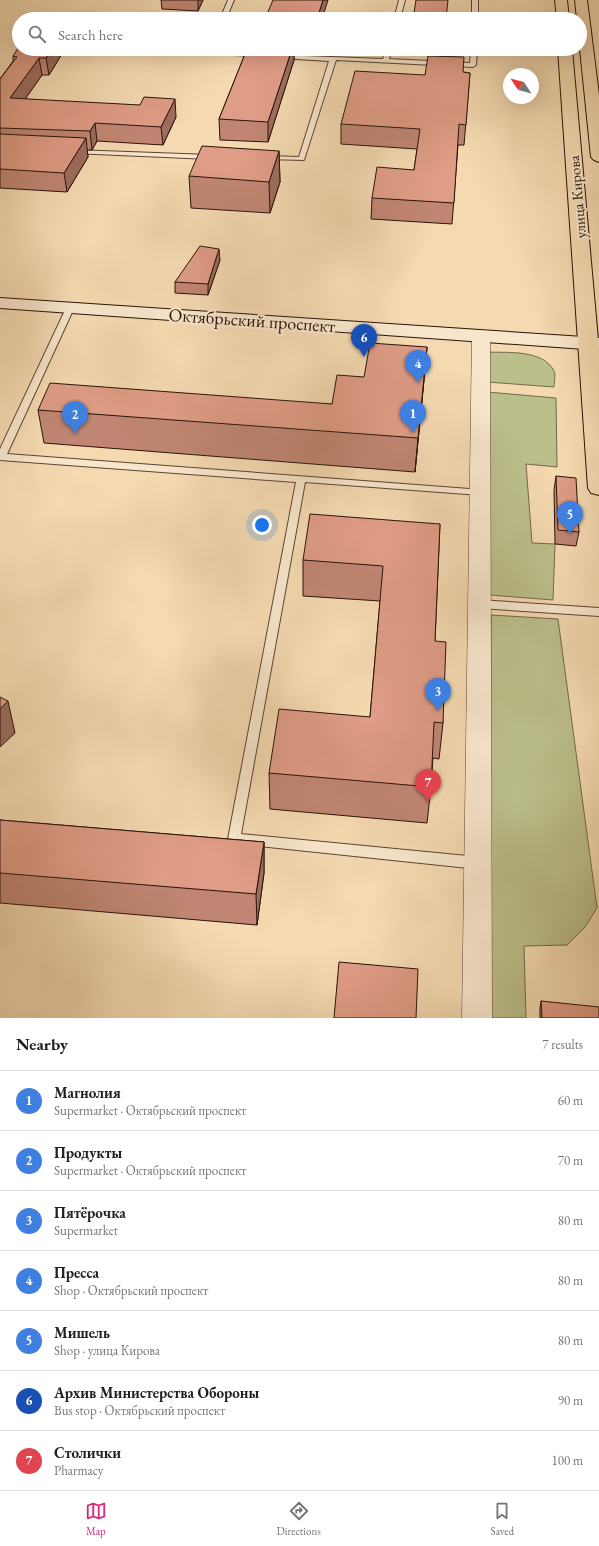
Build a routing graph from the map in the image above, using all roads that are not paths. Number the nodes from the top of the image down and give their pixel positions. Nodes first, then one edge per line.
1 (230, 0) edge
2 (402, 0) edge
3 (475, 0) edge
4 (561, 0) edge
5 (581, 0) edge
6 (226, 12) edge
7 (399, 12) edge
8 (475, 12) edge
9 (562, 12) edge
10 (582, 12) edge
11 (587, 52) edge
12 (290, 56) edge
13 (388, 56) edge
14 (474, 56) edge
15 (566, 56) edge
16 (326, 58) junction
17 (386, 61) junction
18 (63, 152) edge
19 (218, 157) edge
20 (599, 157) edge
21 (256, 158) edge
22 (0, 303) edge
23 (70, 308) junction
24 (481, 336) junction
25 (594, 344) edge
26 (0, 457) edge
27 (301, 479) junction
28 (599, 488) edge
29 (480, 492) junction
30 (480, 604) junction
31 (599, 612) edge
32 (478, 863) junction
33 (477, 1018) edge

1 - 6 lane
2 - 7 lane
3 - 8 lane
4 - 9 main road
5 - 10 main road, улица Кирова
11 - 20 main road, улица Кирова
12 - 16 lane
13 - 17 lane
14 - 17 lane
15 - 25 main road, улица Кирова
16 - 17 lane
16 - 21 lane
18 - 19 lane
22 - 23 main road, Октябрьский проспект
23 - 24 main road, Октябрьский проспект
23 - 26 lane
24 - 25 main road, Октябрьский проспект
24 - 29 street
25 - 28 main road, улица Кирова
26 - 27 lane
27 - 29 lane
27 - 32 lane
29 - 30 street
30 - 31 lane
30 - 32 street
32 - 33 street

